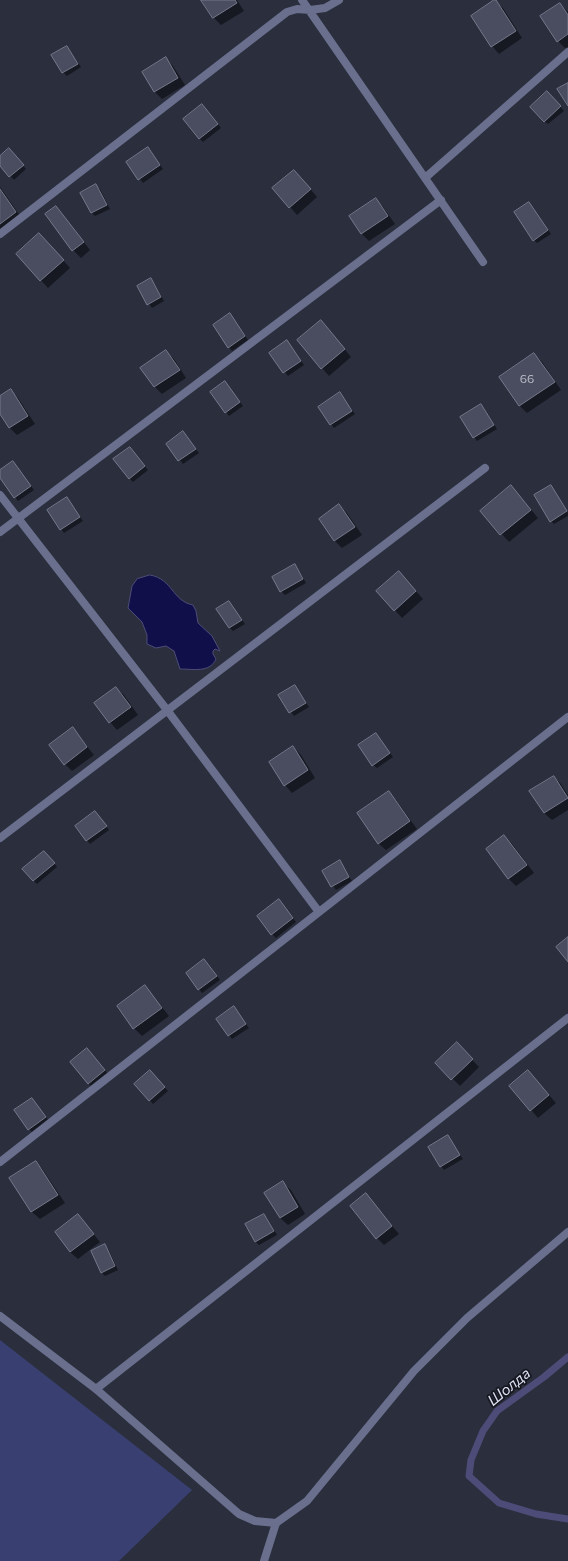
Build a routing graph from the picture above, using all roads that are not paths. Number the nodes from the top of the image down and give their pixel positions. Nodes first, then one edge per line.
1 (302, 0) edge
2 (339, 0) edge
3 (310, 10) junction
4 (568, 52) edge
5 (425, 178) junction
6 (441, 200) junction
7 (0, 234) edge
8 (483, 262) dead end
9 (485, 468) dead end
10 (0, 495) edge
11 (18, 518) junction
12 (0, 532) edge
13 (168, 710) junction
14 (568, 717) edge
15 (0, 838) edge
16 (319, 912) junction
17 (568, 1018) edge
18 (0, 1162) edge
19 (568, 1232) edge
20 (0, 1316) edge
21 (96, 1389) junction
22 (276, 1523) junction
23 (264, 1561) edge

1 - 3 street
2 - 3 street
3 - 5 street
3 - 7 street
4 - 5 street
5 - 6 street
6 - 8 street
6 - 11 street
9 - 13 street
10 - 11 street
11 - 12 street
11 - 13 street
13 - 15 street
13 - 16 street
14 - 16 street
16 - 18 street
17 - 21 street
19 - 22 street
20 - 21 street
21 - 22 street
22 - 23 street

